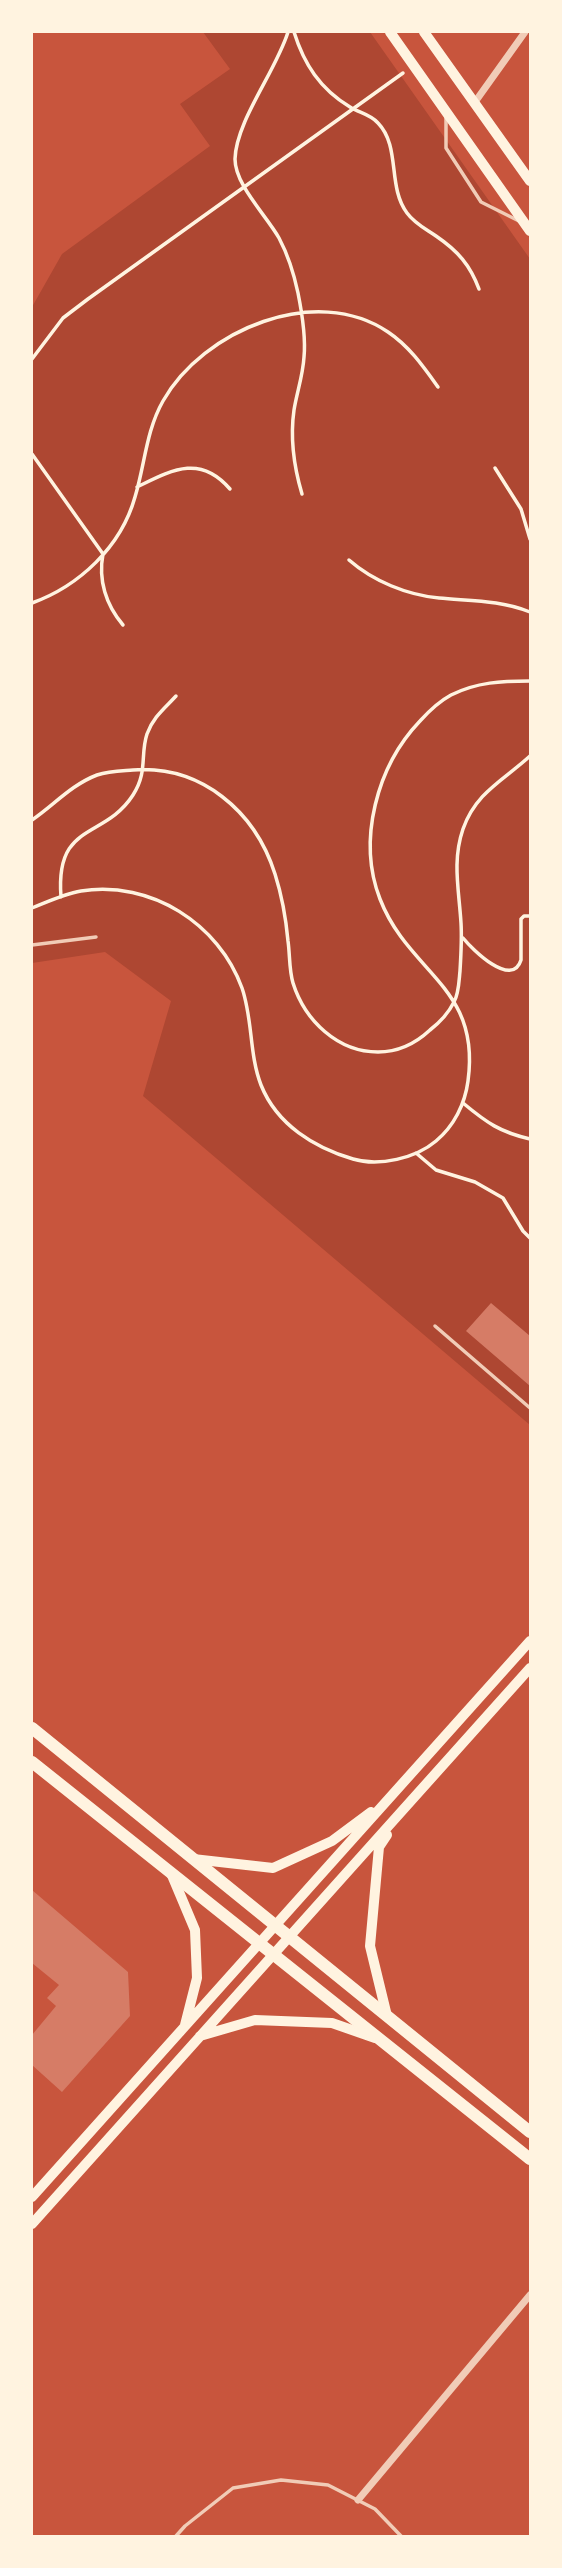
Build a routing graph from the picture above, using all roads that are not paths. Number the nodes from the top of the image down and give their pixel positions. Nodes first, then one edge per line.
1 (390, 32) edge
2 (424, 32) edge
3 (525, 32) edge
4 (475, 102) junction
5 (446, 110) junction
6 (530, 181) edge
7 (528, 228) edge
8 (96, 937) dead end
9 (32, 945) edge
10 (435, 1326) dead end
11 (530, 1408) edge
12 (530, 1641) edge
13 (530, 1668) edge
14 (32, 1728) edge
15 (32, 1762) edge
16 (390, 1798) junction
17 (407, 1805) junction
18 (192, 1859) junction
19 (171, 1873) junction
20 (275, 1926) junction
21 (288, 1938) junction
22 (260, 1943) junction
23 (273, 1954) junction
24 (387, 2016) junction
25 (185, 2026) junction
26 (200, 2036) junction
27 (382, 2040) junction
28 (530, 2132) edge
29 (530, 2159) edge
30 (32, 2197) edge
31 (32, 2224) edge
32 (530, 2295) edge
33 (358, 2500) junction
34 (176, 2536) edge
35 (401, 2536) edge

1 - 5 main road
2 - 4 main road
3 - 4 street
4 - 6 main road
5 - 7 main road
5 - 7 lane
8 - 9 lane
10 - 11 lane
12 - 16 main road
13 - 17 main road
14 - 18 main road
15 - 19 main road
16 - 18 main road
16 - 20 main road
17 - 21 main road
17 - 24 main road
18 - 20 main road
19 - 22 main road
19 - 25 main road
20 - 21 main road
20 - 22 main road
21 - 23 main road
21 - 24 main road
22 - 23 main road
22 - 25 main road
23 - 26 main road
23 - 27 main road
24 - 28 main road
25 - 30 main road
26 - 27 main road
26 - 31 main road
27 - 29 main road
32 - 33 street
33 - 34 lane
33 - 35 lane

